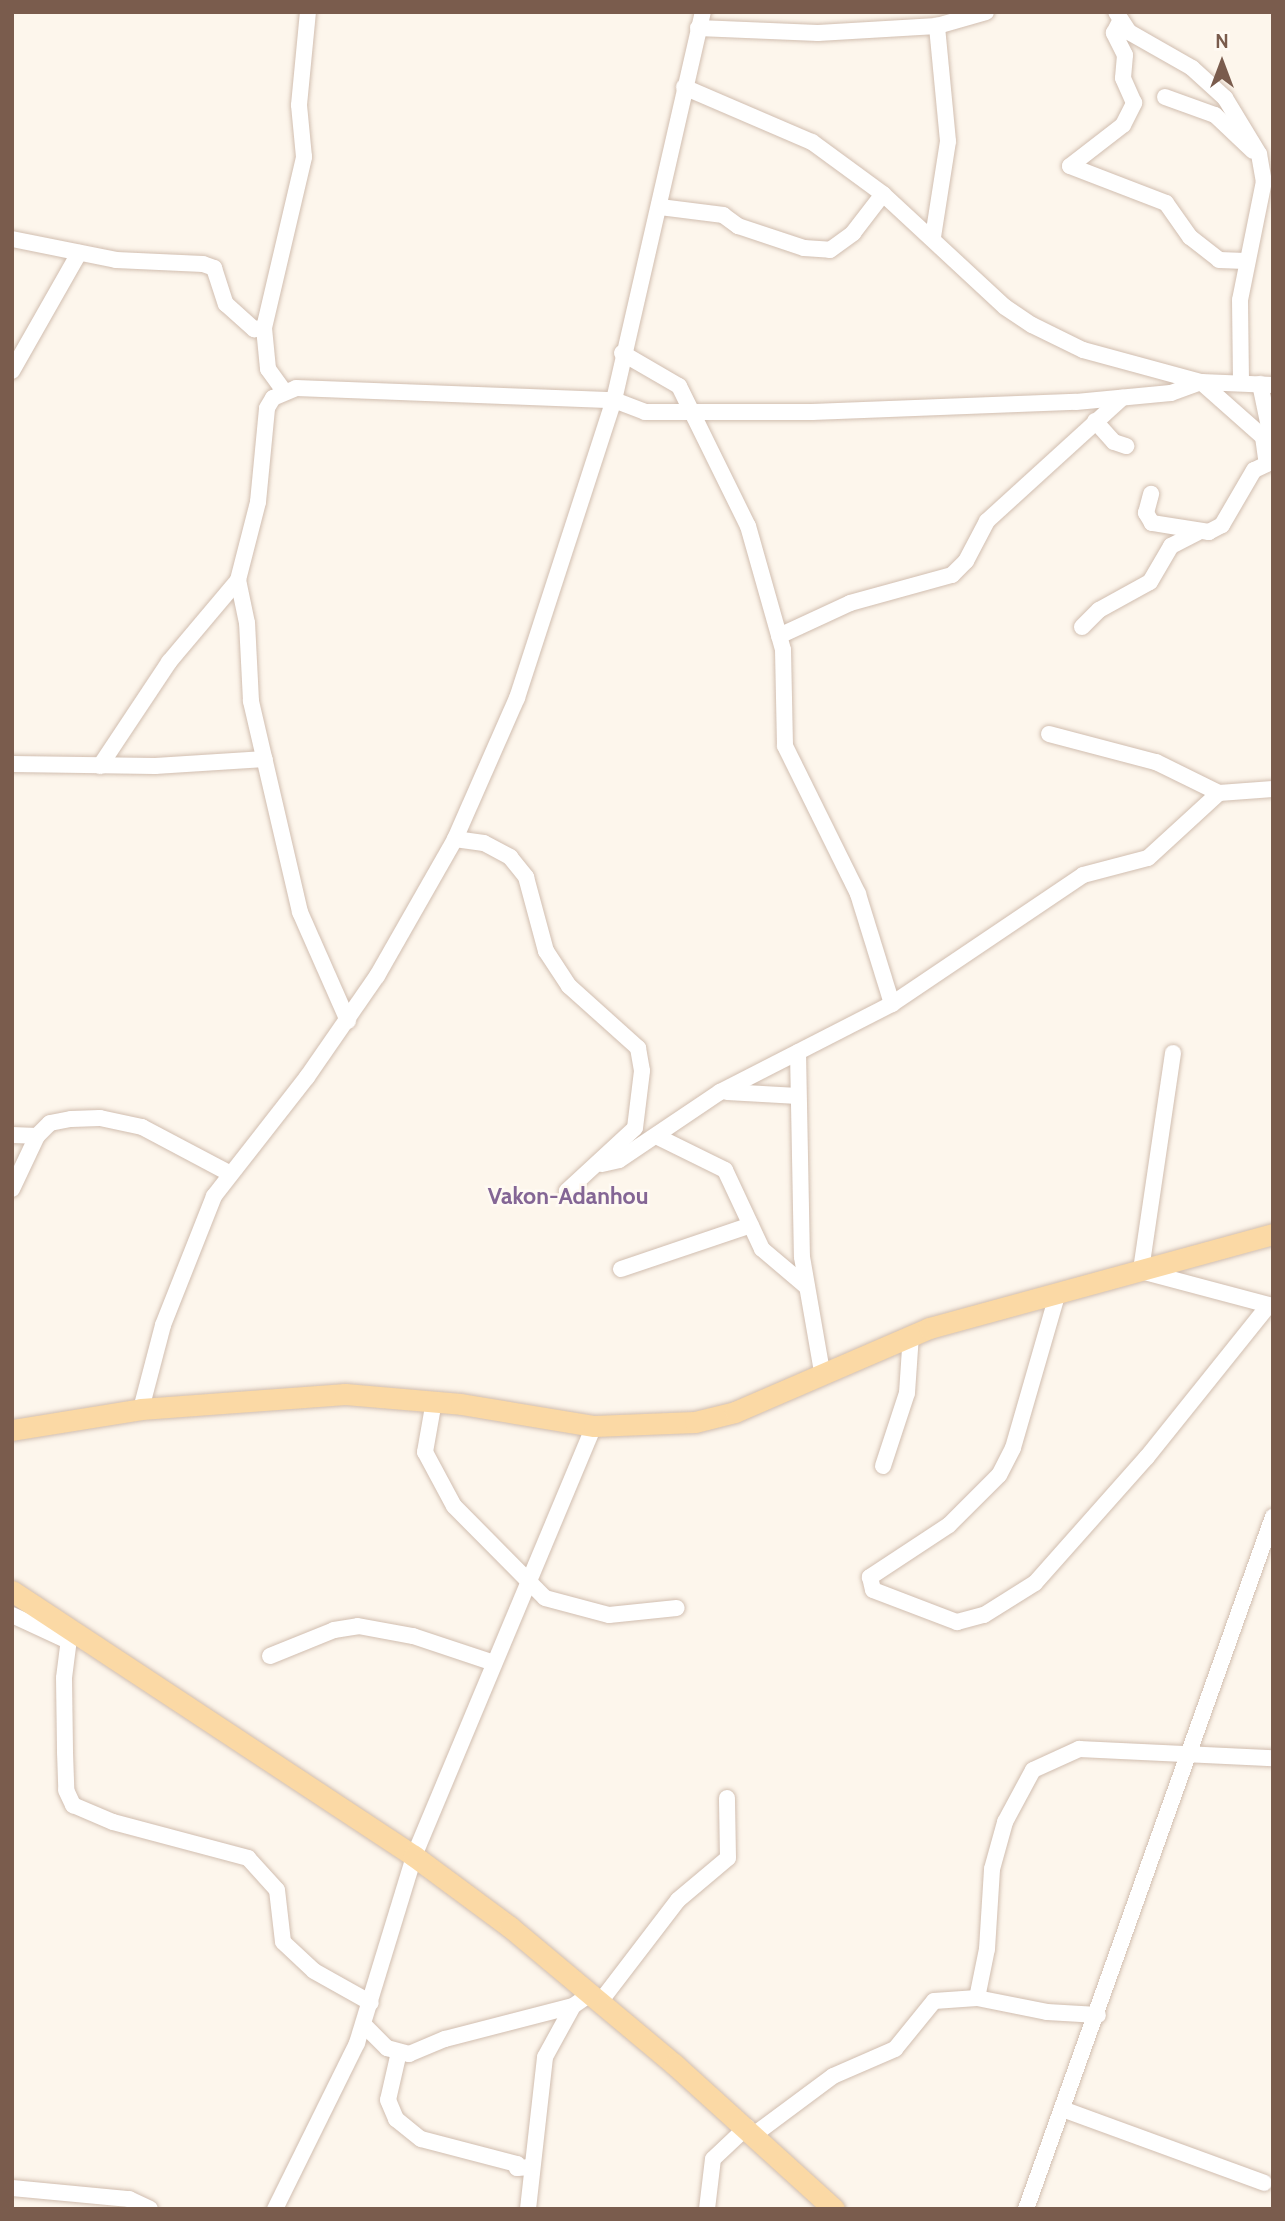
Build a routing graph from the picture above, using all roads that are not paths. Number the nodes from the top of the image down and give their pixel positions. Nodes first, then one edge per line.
1 (308, 12) edge
2 (986, 12) edge
3 (1118, 17) edge
4 (701, 20) edge
5 (937, 26) junction
6 (684, 87) junction
7 (1165, 97) dead end
8 (1259, 154) junction
9 (883, 194) junction
10 (660, 207) junction
11 (933, 237) junction
12 (12, 239) edge
13 (79, 253) junction
14 (1247, 261) junction
15 (264, 328) junction
16 (622, 353) junction
17 (12, 371) edge
18 (1200, 382) junction
19 (1241, 383) junction
20 (1266, 384) edge
21 (284, 391) junction
22 (1122, 398) junction
23 (614, 400) junction
24 (688, 412) junction
25 (1095, 421) junction
26 (1126, 446) dead end
27 (1273, 446) edge
28 (1151, 494) dead end
29 (1198, 531) junction
30 (238, 580) junction
31 (1082, 627) dead end
32 (779, 636) junction
33 (1049, 734) dead end
34 (265, 759) junction
35 (12, 764) edge
36 (100, 766) junction
37 (1273, 789) edge
38 (1219, 793) junction
39 (455, 839) junction
40 (892, 1004) junction
41 (348, 1021) junction
42 (798, 1052) junction
43 (1173, 1054) dead end
44 (720, 1092) junction
45 (798, 1096) junction
46 (12, 1135) edge
47 (37, 1136) junction
48 (656, 1136) junction
49 (602, 1164) junction
50 (229, 1172) junction
51 (12, 1189) edge
52 (567, 1191) dead end
53 (751, 1225) junction
54 (1273, 1234) edge
55 (621, 1269) dead end
56 (1141, 1271) junction
57 (807, 1287) junction
58 (1058, 1292) junction
59 (1270, 1306) edge
60 (911, 1335) junction
61 (822, 1372) junction
62 (434, 1401) junction
63 (141, 1409) junction
64 (594, 1426) junction
65 (12, 1430) edge
66 (883, 1466) dead end
67 (1273, 1517) edge
68 (529, 1581) junction
69 (12, 1591) edge
70 (677, 1608) dead end
71 (12, 1615) edge
72 (68, 1636) junction
73 (270, 1656) dead end
74 (494, 1663) junction
75 (1186, 1752) junction
76 (1273, 1758) edge
77 (727, 1798) dead end
78 (414, 1856) junction
79 (977, 1997) junction
80 (587, 2001) junction
81 (371, 2003) junction
82 (1098, 2015) junction
83 (364, 2025) junction
84 (399, 2052) junction
85 (1065, 2110) junction
86 (751, 2131) junction
87 (531, 2167) junction
88 (1264, 2183) dead end
89 (12, 2188) edge
90 (150, 2209) edge
91 (275, 2209) edge
92 (528, 2209) edge
93 (707, 2209) edge
94 (834, 2209) edge
95 (1026, 2209) edge

1 - 15 street
2 - 5 street
3 - 8 street
3 - 14 street
4 - 5 street
4 - 6 street
5 - 11 street
6 - 9 street
6 - 10 street
7 - 8 street
8 - 14 street
9 - 10 street
9 - 11 street
10 - 16 street
11 - 18 street
12 - 13 street
13 - 15 street
13 - 17 street
14 - 19 street
15 - 21 street
16 - 23 street
16 - 24 street
18 - 19 street
18 - 22 street
18 - 29 street
19 - 20 street
20 - 27 street
21 - 23 street
21 - 30 street
22 - 24 street
22 - 25 street
23 - 24 street
23 - 39 street
24 - 32 street
25 - 26 street
25 - 32 street
28 - 29 street
29 - 31 street
30 - 34 street
30 - 36 street
32 - 40 street
33 - 38 street
34 - 36 street
34 - 41 street
35 - 36 street
37 - 38 street
38 - 40 street
39 - 41 street
39 - 49 street
40 - 42 street
41 - 50 street
42 - 44 street
42 - 45 street
43 - 56 street
44 - 45 street
44 - 48 street
45 - 57 street
46 - 47 street
47 - 50 street
47 - 51 street
48 - 49 street
48 - 53 street
49 - 52 street
50 - 63 street
53 - 55 street
53 - 57 street
54 - 56 main road
56 - 58 main road
56 - 59 street
57 - 61 street
58 - 59 street
58 - 60 main road
60 - 61 main road
60 - 66 street
61 - 64 main road
62 - 63 main road
62 - 64 main road
62 - 68 street
63 - 65 main road
64 - 68 street
67 - 75 street
68 - 70 street
68 - 74 street
69 - 72 main road
71 - 72 street
72 - 78 main road
72 - 81 street
73 - 74 street
74 - 78 street
75 - 76 street
75 - 79 street
75 - 82 street
77 - 80 street
78 - 80 main road
78 - 81 street
79 - 82 street
79 - 86 street
80 - 84 street
80 - 86 main road
80 - 87 street
81 - 83 street
82 - 85 street
83 - 84 street
83 - 91 street
84 - 87 street
85 - 88 street
85 - 95 street
86 - 93 street
86 - 94 main road
87 - 92 street
89 - 90 street

